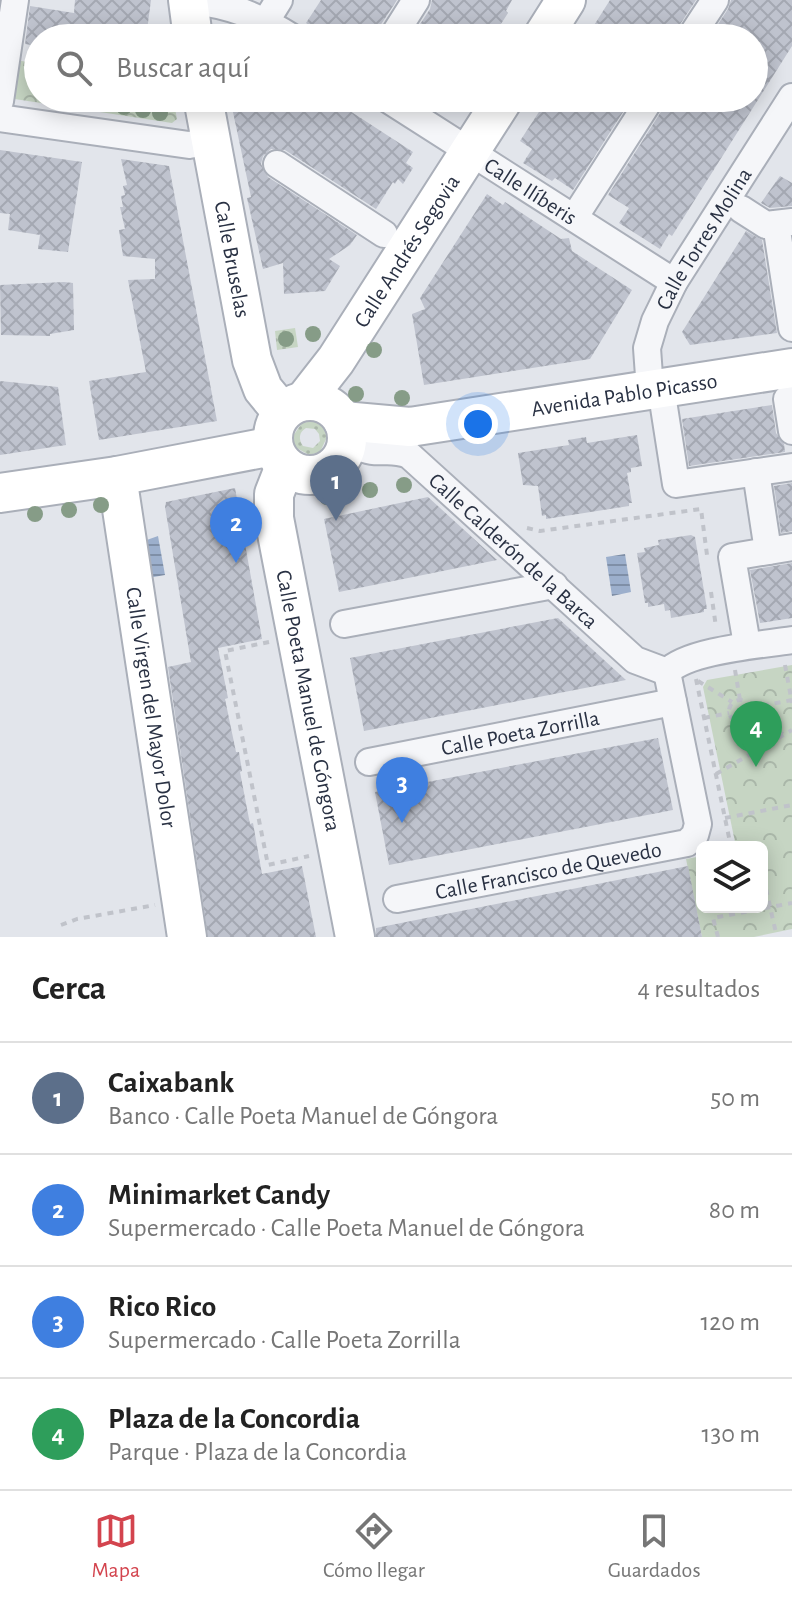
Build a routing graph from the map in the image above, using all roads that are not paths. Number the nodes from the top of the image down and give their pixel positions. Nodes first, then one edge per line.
1 (15, 0) edge
2 (188, 0) edge
3 (416, 0) edge
4 (566, 0) edge
5 (715, 0) edge
6 (273, 10) edge
7 (191, 24) edge
8 (401, 24) edge
9 (551, 24) edge
10 (699, 24) edge
11 (792, 97) edge
12 (0, 101) edge
13 (206, 112) edge
14 (408, 112) edge
15 (495, 112) edge
16 (642, 112) edge
17 (0, 118) edge
18 (211, 141) junction
19 (470, 152) junction
20 (277, 164) dead end
21 (741, 209) dead end
22 (574, 218) junction
23 (784, 223) edge
24 (384, 234) dead end
25 (674, 282) junction
26 (792, 328) edge
27 (790, 384) edge
28 (656, 389) junction
29 (286, 431) junction
30 (792, 431) edge
31 (349, 439) junction
32 (792, 467) edge
33 (756, 472) junction
34 (117, 476) junction
35 (0, 493) edge
36 (780, 549) edge
37 (554, 585) junction
38 (344, 624) dead end
39 (745, 633) dead end
40 (788, 652) edge
41 (667, 672) junction
42 (673, 702) junction
43 (369, 762) dead end
44 (397, 899) dead end
45 (187, 937) edge
46 (355, 937) edge

1 - 12 street
2 - 6 street
2 - 7 main road
3 - 8 street
4 - 9 main road
5 - 10 street
11 - 25 street, Calle Torres Molina
13 - 18 main road, Calle Bruselas
14 - 19 street, Calle Ilíberis
15 - 19 main road, Calle Andrés Segovia
16 - 22 street
17 - 18 street
18 - 29 main road, Calle Bruselas
19 - 22 street, Calle Ilíberis
19 - 29 main road, Calle Andrés Segovia
20 - 24 street
21 - 23 street
22 - 25 street, Calle Ilíberis
23 - 26 street
25 - 28 street, Calle Torres Molina
27 - 28 main road, Avenida Pablo Picasso
27 - 30 street
28 - 31 main road, Avenida Pablo Picasso
28 - 33 street, Calle Torres Molina
29 - 31 main road
29 - 31 main road
29 - 34 main road
29 - 46 main road, Calle Poeta Manuel de Góngora
31 - 37 street, Calle Calderón de la Barca
32 - 33 street
33 - 36 street
34 - 35 main road
34 - 45 main road, Calle Virgen del Mayor Dolor
36 - 39 street
37 - 38 street
37 - 41 street, Calle Calderón de la Barca
40 - 41 street
41 - 42 street
42 - 43 street, Calle Poeta Zorrilla
42 - 44 street, Calle Francisco de Quevedo

